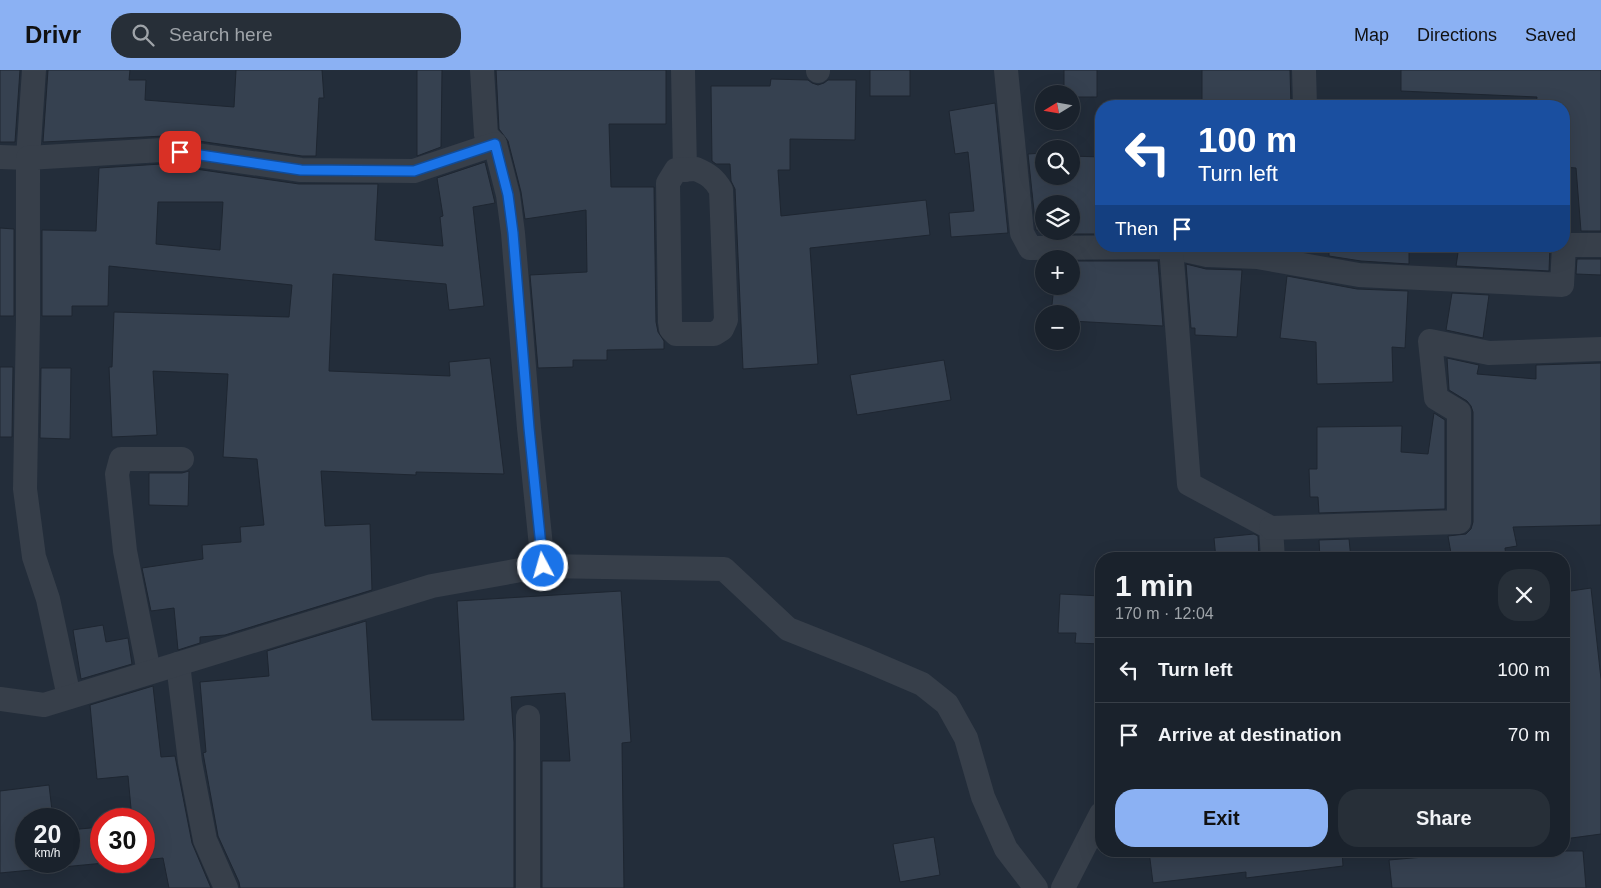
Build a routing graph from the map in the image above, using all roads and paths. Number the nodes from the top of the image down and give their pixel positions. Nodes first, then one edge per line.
1 (34, 70) edge
2 (482, 70) edge
3 (683, 70) edge
4 (1006, 70) edge
5 (1304, 70) edge
6 (1305, 100) edge
7 (495, 144) junction
8 (0, 157) edge
9 (28, 158) junction
10 (685, 170) junction
11 (1570, 245) edge
12 (1601, 245) edge
13 (1095, 248) edge
14 (1171, 252) edge
15 (1194, 252) edge
16 (1564, 252) edge
17 (1601, 349) edge
18 (182, 459) dead end
19 (1271, 528) junction
20 (1273, 552) edge
21 (543, 566) junction
22 (178, 664) junction
23 (149, 672) junction
24 (69, 697) junction
25 (0, 699) edge
26 (528, 717) dead end
27 (1095, 826) edge
28 (226, 888) edge
29 (528, 888) edge
30 (1036, 888) edge
31 (1063, 888) edge

1 - 9 street
2 - 7 street
3 - 10 street
4 - 13 street
5 - 6 street
7 - 9 street
7 - 21 street
8 - 9 street
9 - 24 street
10 - 10 street
11 - 12 street
14 - 19 street
15 - 16 street
17 - 19 street
18 - 23 street
19 - 20 street
21 - 22 street
21 - 30 street
22 - 23 street
22 - 28 street
23 - 24 street
24 - 25 street
26 - 29 street
27 - 31 street

